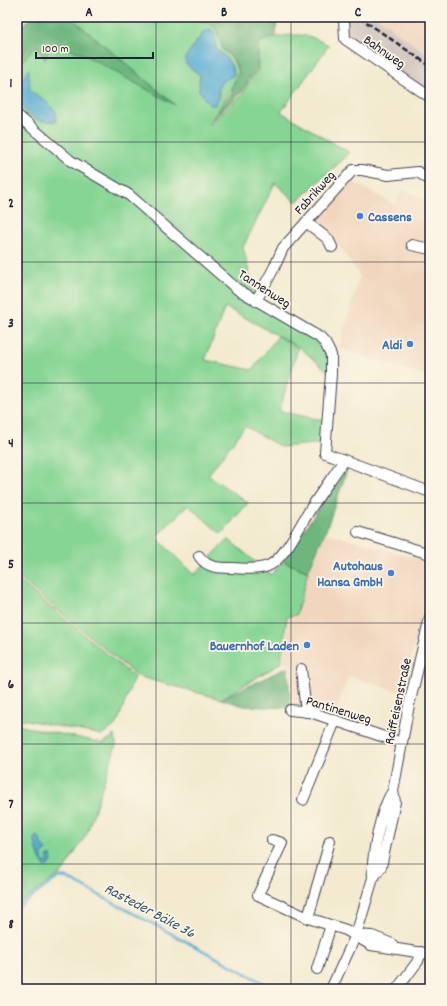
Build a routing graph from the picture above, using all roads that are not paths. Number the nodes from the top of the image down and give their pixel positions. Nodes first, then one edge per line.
1 (341, 17) edge
2 (430, 98) edge
3 (17, 115) edge
4 (430, 180) edge
5 (306, 222) junction
6 (412, 245) dead end
7 (332, 247) dead end
8 (430, 249) edge
9 (256, 301) junction
10 (344, 460) junction
11 (430, 492) edge
12 (358, 532) dead end
13 (430, 554) edge
14 (199, 556) dead end
15 (430, 618) edge
16 (301, 669) dead end
17 (290, 710) dead end
18 (306, 712) junction
19 (335, 721) junction
20 (402, 743) junction
21 (303, 800) dead end
22 (272, 840) dead end
23 (330, 841) dead end
24 (308, 918) junction
25 (331, 925) junction
26 (356, 935) junction
27 (425, 953) edge
28 (317, 969) dead end
29 (331, 989) edge
30 (397, 989) edge

1 - 2 street, Bahnweg
3 - 9 street, Tannenweg
4 - 5 street, Fabrikweg
5 - 7 street
5 - 9 street, Fabrikweg
6 - 8 street
9 - 10 street, Tannenweg
10 - 11 street, Tannenweg
10 - 14 street
12 - 13 street
15 - 20 street, Raiffeisenstraße
16 - 18 street
17 - 18 street, Pantinenweg
18 - 19 street, Pantinenweg
19 - 20 street, Pantinenweg
19 - 21 street
20 - 26 street, Raiffeisenstraße
22 - 24 street
23 - 24 street
24 - 25 street
25 - 26 street
25 - 28 street
26 - 27 street
26 - 29 street, Raiffeisenstraße
27 - 30 street

